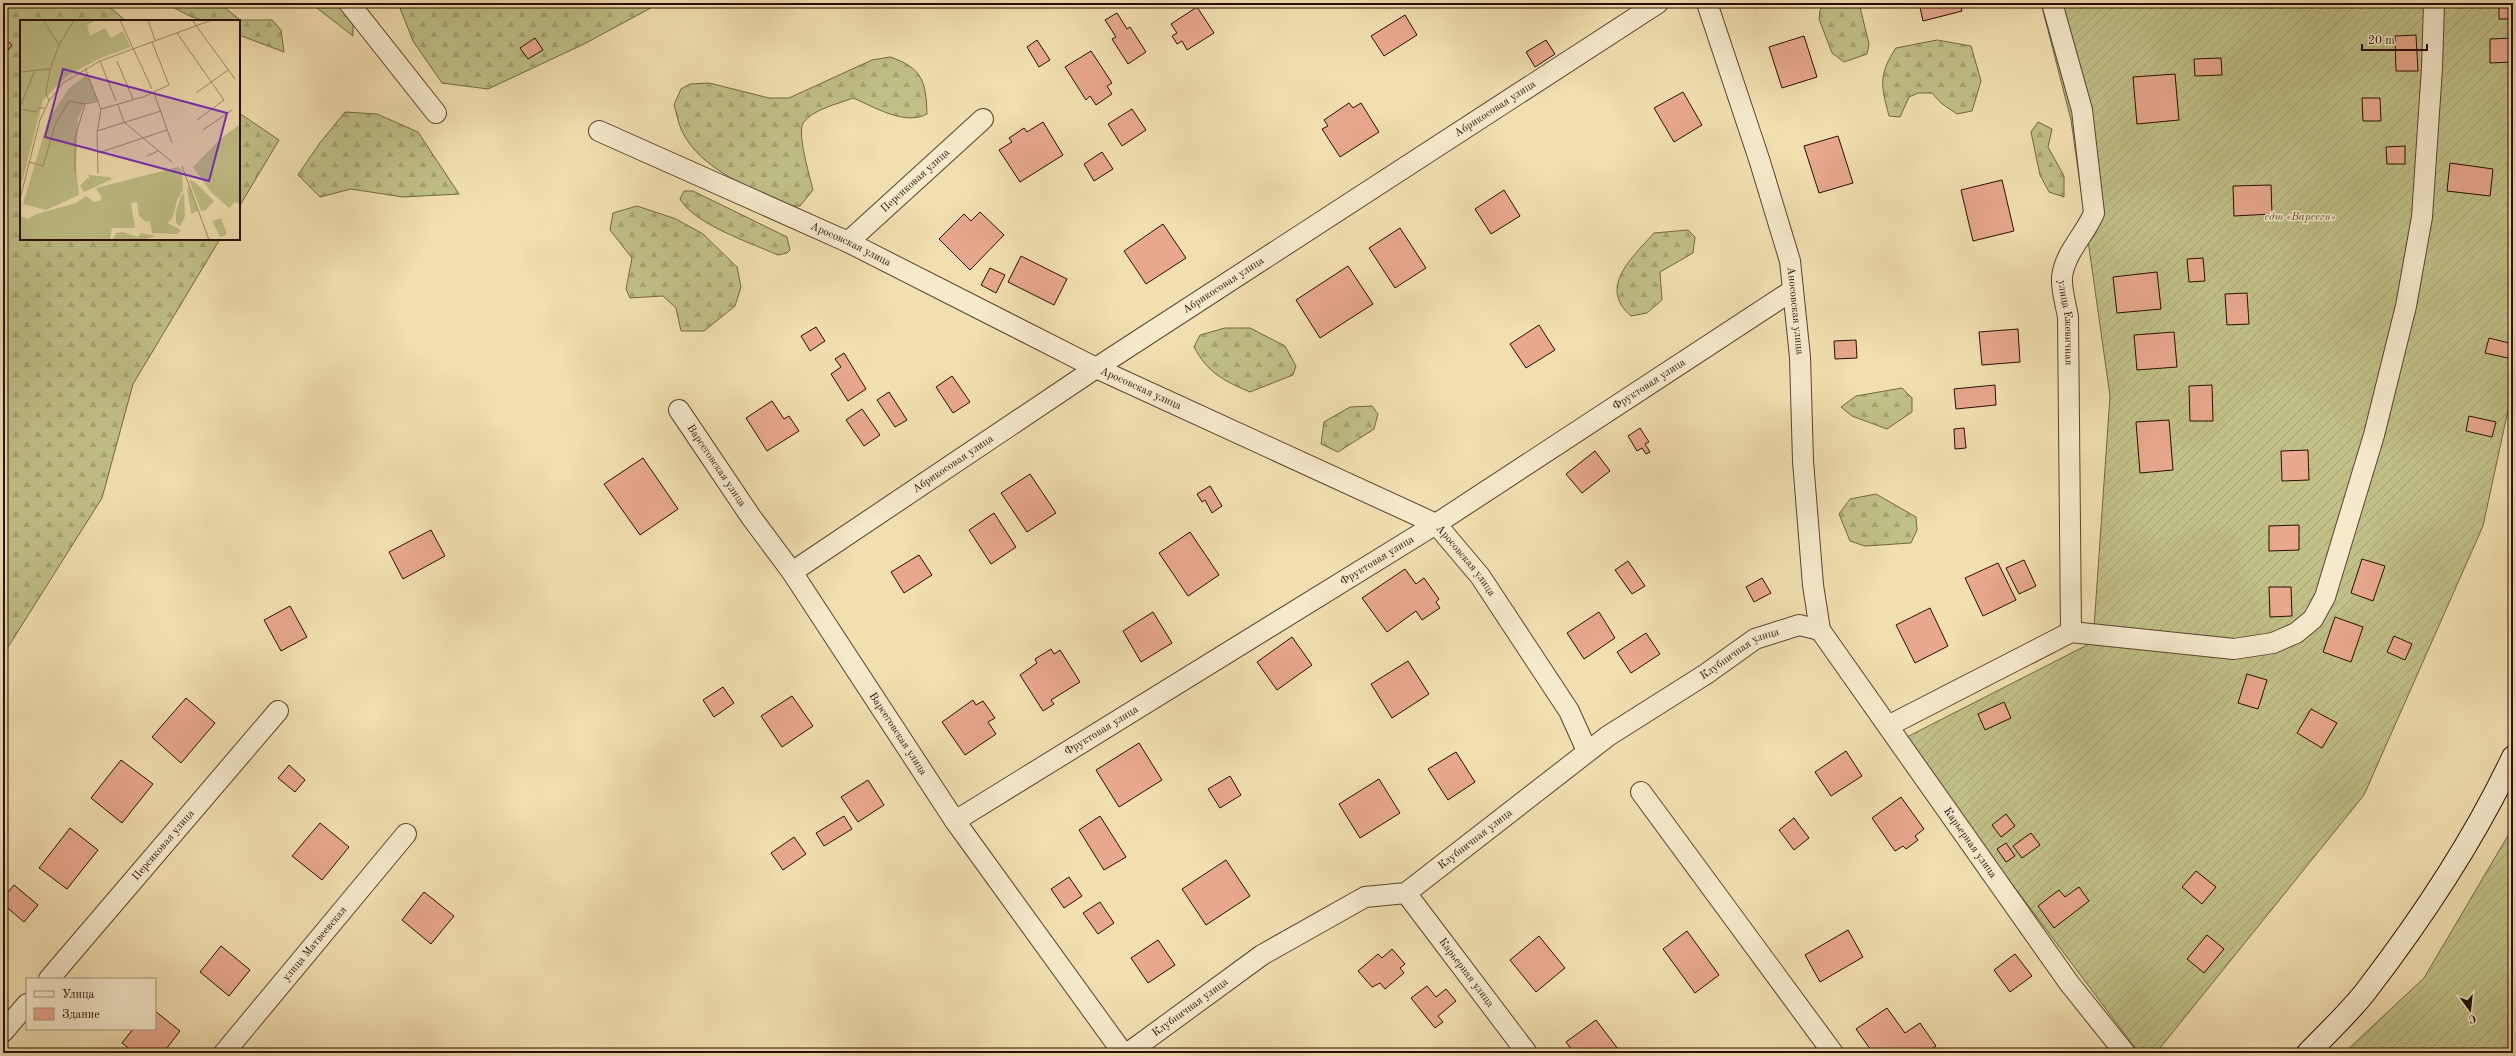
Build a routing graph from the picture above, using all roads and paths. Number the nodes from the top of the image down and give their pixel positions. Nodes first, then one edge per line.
1 (349, 3) edge
2 (1658, 3) edge
3 (1707, 3) edge
4 (2052, 3) edge
5 (2434, 3) edge
6 (436, 113) dead end
7 (982, 118) dead end
8 (599, 131) dead end
9 (848, 242) junction
10 (1793, 290) junction
11 (1096, 368) junction
12 (679, 410) dead end
13 (1436, 524) junction
14 (792, 572) junction
15 (1820, 630) junction
16 (2071, 632) junction
17 (278, 711) dead end
18 (1888, 726) junction
19 (1587, 751) junction
20 (2513, 757) edge
21 (1641, 792) dead end
22 (954, 821) junction
23 (406, 834) dead end
24 (1406, 893) junction
25 (49, 978) edge
26 (26, 1005) edge
27 (3, 1032) edge
28 (224, 1053) edge
29 (1123, 1053) edge
30 (1128, 1053) edge
31 (1527, 1053) edge
32 (1833, 1053) edge
33 (2125, 1053) edge
34 (2308, 1053) edge

1 - 6 street
2 - 11 street, Абрикосовая улица
3 - 10 street, Аносовская улица
4 - 16 street, улица Ежевичная
5 - 16 street
7 - 9 street, Персиковая улица
8 - 9 street, Аросовская улица
9 - 11 street, Аросовская улица
10 - 13 street, Фруктовая улица
10 - 15 street, Аносовская улица
11 - 13 street, Аросовская улица
11 - 14 street, Абрикосовая улица
12 - 14 street, Варсеговская улица
13 - 19 street, Аросовская улица
13 - 22 street, Фруктовая улица
14 - 22 street, Варсеговская улица
15 - 18 street, Карьерная улица
15 - 19 street, Клубничная улица
16 - 18 street
17 - 25 street, Персиковая улица
18 - 33 street, Карьерная улица
19 - 24 street, Клубничная улица
20 - 34 main road
21 - 32 street
22 - 29 street, Варсеговская улица
23 - 28 street, улица Матвеевская
24 - 30 street, Клубничная улица
24 - 31 street, Карьерная улица
26 - 27 street

